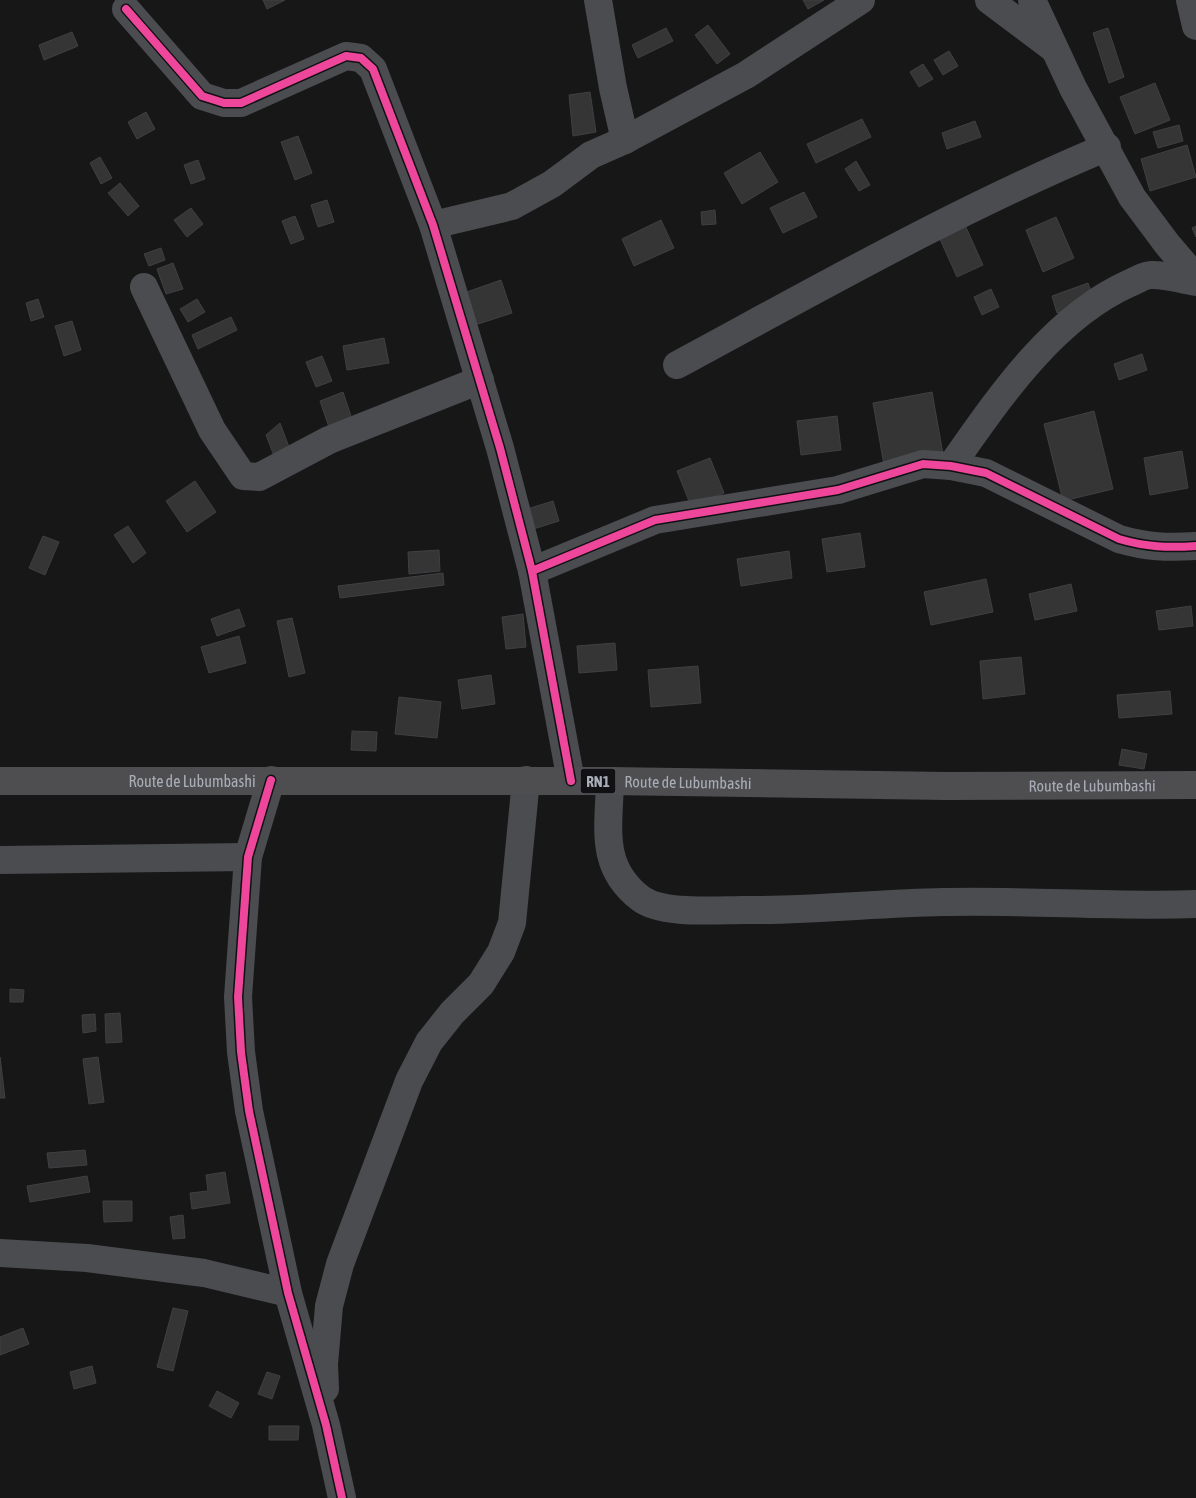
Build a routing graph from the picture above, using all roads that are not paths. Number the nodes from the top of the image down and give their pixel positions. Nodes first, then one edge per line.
1 (598, 0) edge
2 (861, 0) edge
3 (989, 0) edge
4 (1032, 0) edge
5 (126, 9) dead end
6 (1056, 50) junction
7 (625, 140) junction
8 (1107, 147) junction
9 (433, 225) junction
10 (1196, 280) edge
11 (144, 287) dead end
12 (677, 365) dead end
13 (480, 380) junction
14 (951, 466) junction
15 (1196, 546) edge
16 (532, 571) junction
17 (272, 780) junction
18 (526, 780) junction
19 (0, 781) edge
20 (571, 781) junction
21 (610, 781) junction
22 (1196, 785) edge
23 (248, 856) junction
24 (0, 860) edge
25 (1196, 904) edge
26 (0, 1254) edge
27 (288, 1293) junction
28 (326, 1425) junction
29 (342, 1498) edge

1 - 7 street
2 - 7 street
3 - 6 street
4 - 6 street
5 - 9 street
6 - 8 street
7 - 9 street
8 - 10 street
8 - 12 street
9 - 13 street
10 - 14 street
11 - 13 street
13 - 16 street
14 - 15 street
14 - 16 street
16 - 20 street
17 - 18 highway, Route de Lubumbashi / RN1
17 - 19 highway, Route de Lubumbashi / RN1
17 - 23 street
18 - 20 highway, Route de Lubumbashi / RN1
18 - 28 street
20 - 21 highway, Route de Lubumbashi / RN1
21 - 22 highway, Route de Lubumbashi / RN1
21 - 25 street
23 - 24 street
23 - 27 street
26 - 27 street
27 - 28 street
28 - 29 street

